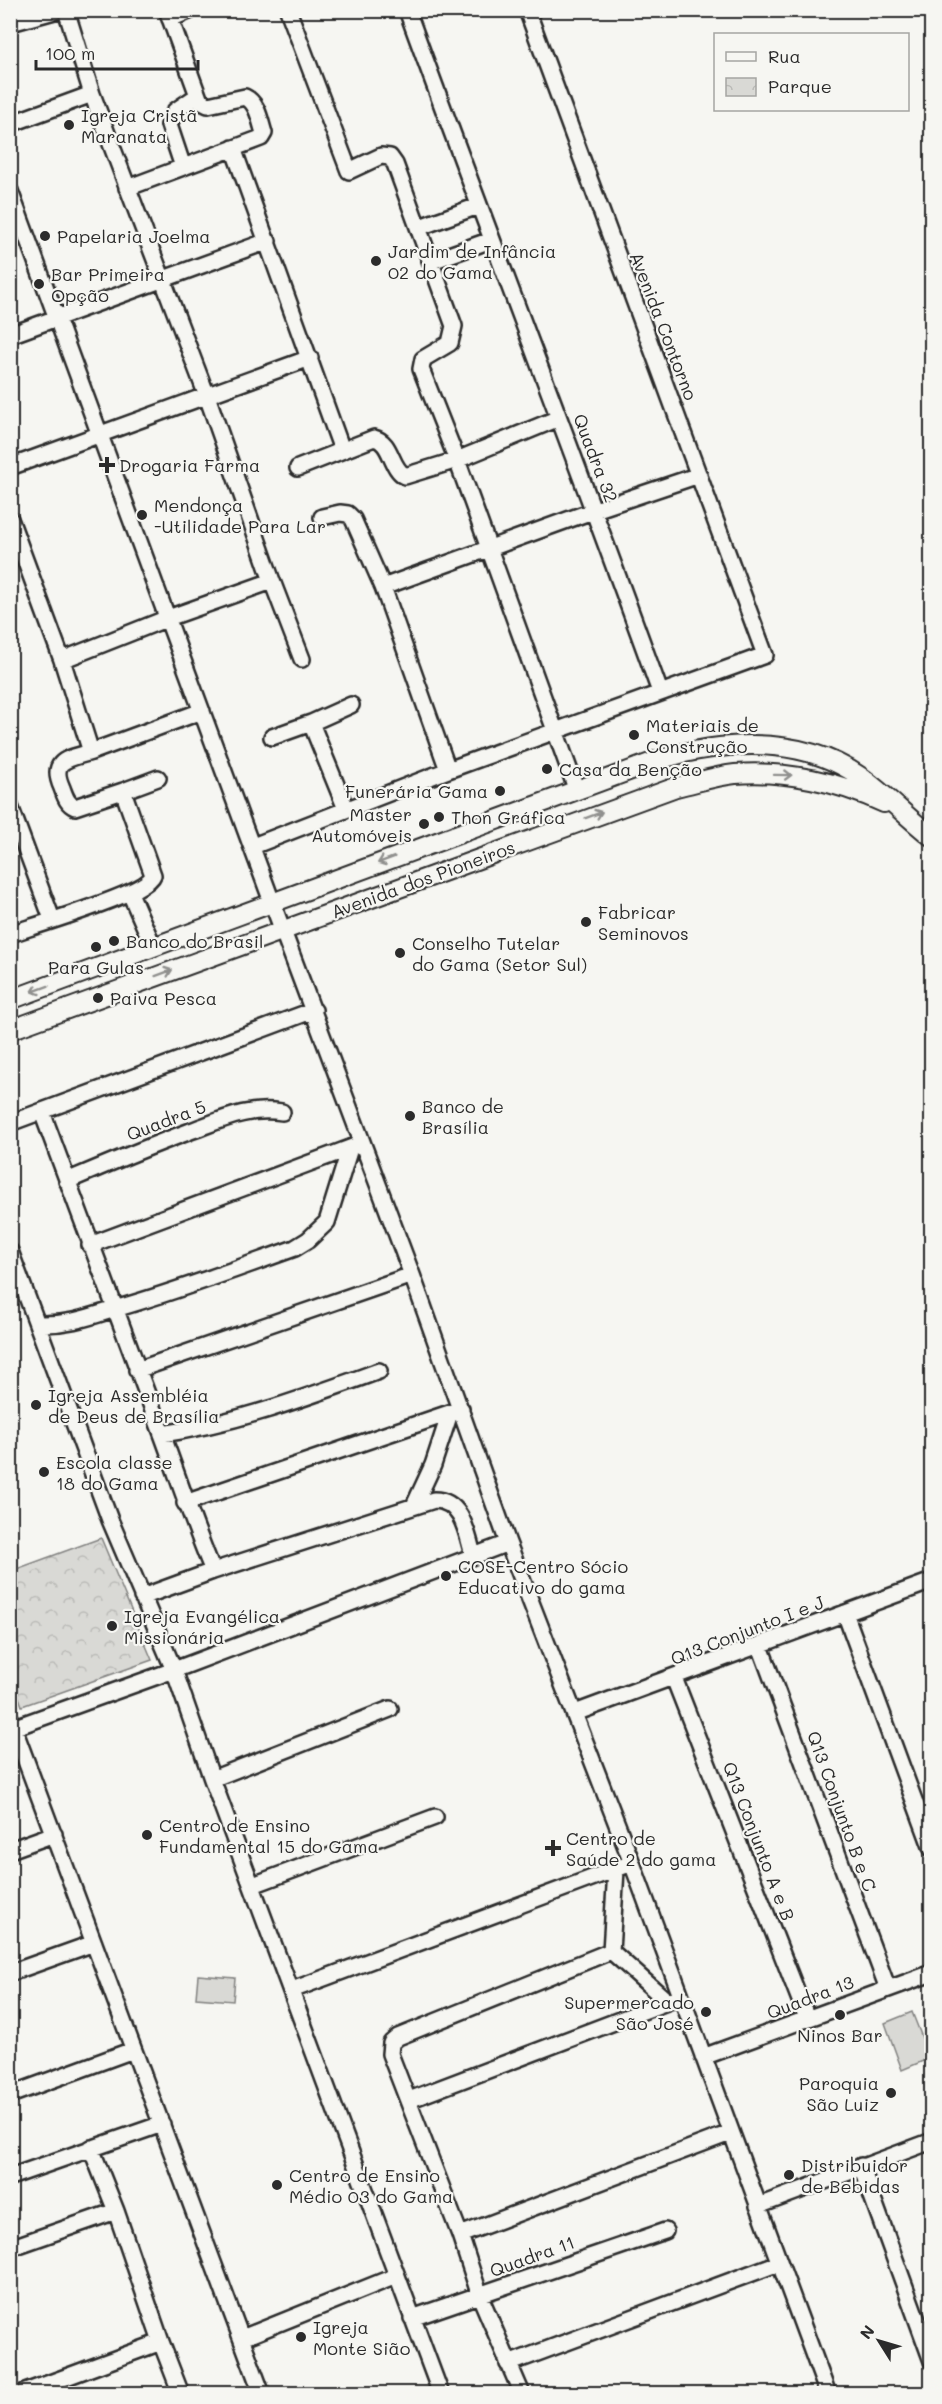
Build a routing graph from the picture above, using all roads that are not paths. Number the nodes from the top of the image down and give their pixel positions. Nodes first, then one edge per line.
1 (58, 10) edge
2 (66, 10) edge
3 (191, 10) edge
4 (288, 10) edge
5 (407, 10) edge
6 (527, 10) edge
7 (169, 15) edge
8 (10, 18) edge
9 (92, 94) junction
10 (197, 96) junction
11 (10, 124) edge
12 (232, 148) junction
13 (183, 167) junction
14 (127, 188) junction
15 (10, 191) edge
16 (478, 206) junction
17 (420, 227) junction
18 (491, 240) junction
19 (268, 241) junction
20 (432, 261) junction
21 (162, 279) junction
22 (55, 317) junction
23 (10, 335) edge
24 (310, 358) junction
25 (207, 396) junction
26 (559, 418) junction
27 (100, 436) junction
28 (342, 450) junction
29 (457, 460) junction
30 (10, 467) edge
31 (298, 468) dead end
32 (699, 475) junction
33 (595, 510) junction
34 (322, 517) dead end
35 (10, 519) edge
36 (488, 548) junction
37 (272, 581) junction
38 (383, 587) junction
39 (168, 618) junction
40 (302, 659) dead end
41 (62, 660) junction
42 (660, 692) junction
43 (351, 705) dead end
44 (202, 711) junction
45 (311, 723) junction
46 (555, 732) junction
47 (272, 737) dead end
48 (728, 744) junction
49 (91, 752) junction
50 (448, 770) junction
51 (735, 774) junction
52 (158, 778) dead end
53 (123, 791) junction
54 (577, 791) junction
55 (10, 806) edge
56 (346, 809) junction
57 (897, 809) junction
58 (932, 837) edge
59 (430, 843) junction
60 (253, 846) junction
61 (439, 872) junction
62 (130, 893) junction
63 (272, 902) junction
64 (52, 920) junction
65 (283, 930) junction
66 (10, 934) edge
67 (154, 948) junction
68 (89, 971) junction
69 (70, 978) junction
70 (101, 996) junction
71 (10, 1000) edge
72 (78, 1005) junction
73 (314, 1010) junction
74 (10, 1029) edge
75 (42, 1112) junction
76 (282, 1112) dead end
77 (10, 1123) edge
78 (357, 1146) junction
79 (67, 1181) junction
80 (90, 1245) junction
81 (10, 1251) edge
82 (412, 1275) junction
83 (114, 1309) junction
84 (38, 1324) junction
85 (137, 1370) junction
86 (379, 1371) dead end
87 (456, 1411) junction
88 (162, 1434) junction
89 (185, 1503) junction
90 (414, 1506) junction
91 (508, 1543) junction
92 (473, 1555) junction
93 (213, 1571) junction
94 (931, 1584) edge
95 (142, 1597) junction
96 (845, 1613) junction
97 (759, 1646) junction
98 (174, 1670) junction
99 (674, 1678) junction
100 (390, 1709) dead end
101 (575, 1713) junction
102 (12, 1725) edge
103 (212, 1779) junction
104 (435, 1817) dead end
105 (54, 1834) junction
106 (932, 1849) edge
107 (10, 1850) edge
108 (632, 1863) junction
109 (616, 1870) junction
110 (253, 1885) junction
111 (94, 1943) junction
112 (611, 1951) junction
113 (10, 1973) edge
114 (932, 1973) edge
115 (888, 1989) junction
116 (292, 1990) junction
117 (674, 1999) junction
118 (807, 2018) junction
119 (133, 2050) junction
120 (703, 2057) junction
121 (10, 2095) edge
122 (409, 2100) junction
123 (162, 2124) junction
124 (730, 2133) junction
125 (932, 2141) edge
126 (91, 2148) junction
127 (861, 2166) junction
128 (10, 2177) edge
129 (758, 2206) junction
130 (116, 2211) junction
131 (665, 2231) dead end
132 (460, 2235) junction
133 (10, 2248) edge
134 (779, 2263) junction
135 (396, 2276) junction
136 (480, 2296) junction
137 (412, 2318) junction
138 (242, 2338) junction
139 (161, 2342) junction
140 (932, 2361) edge
141 (508, 2364) junction
142 (20, 2394) edge
143 (181, 2394) edge
144 (262, 2394) edge
145 (441, 2394) edge
146 (522, 2394) edge
147 (828, 2394) edge

1 - 8 street
2 - 9 street
3 - 7 street
4 - 17 street
5 - 16 street, Quadra 32
6 - 32 street, Avenida Contorno
7 - 10 street
9 - 11 street
9 - 14 street
10 - 12 street
10 - 13 street
12 - 13 street
12 - 19 street
13 - 14 street
14 - 21 street
15 - 22 street
16 - 17 street
16 - 18 street, Quadra 32
17 - 20 street
18 - 20 street
18 - 26 street, Quadra 32
19 - 21 street
19 - 24 street
20 - 29 street
21 - 22 street
21 - 25 street
22 - 23 street
22 - 27 street
24 - 25 street
24 - 28 street
25 - 27 street
25 - 37 street
26 - 29 street
26 - 33 street, Quadra 32
27 - 30 street
27 - 39 street
28 - 29 street
28 - 31 street
29 - 36 street
32 - 33 street
32 - 42 street, Avenida Contorno
33 - 36 street
33 - 42 street, Quadra 32
34 - 38 street
35 - 41 street
36 - 38 street
36 - 46 street
37 - 39 street
37 - 40 street
38 - 50 street
39 - 41 street
39 - 44 street
41 - 49 street
42 - 46 street
43 - 45 street
44 - 49 street
44 - 60 street
45 - 47 street
45 - 56 street
46 - 50 street
46 - 54 street
48 - 51 main road
48 - 54 main road, Avenida dos Pioneiros
48 - 57 main road, Avenida dos Pioneiros
49 - 53 street
50 - 56 street
51 -> 57 main road, Avenida dos Pioneiros
61 -> 51 main road, Avenida dos Pioneiros
52 - 53 street
53 - 62 street
54 - 59 main road, Avenida dos Pioneiros
55 - 64 street
56 - 60 street
57 - 58 main road
59 - 61 main road
59 -> 63 main road, Avenida dos Pioneiros
60 - 63 street
61 - 65 main road, Avenida dos Pioneiros
62 - 64 street
62 - 67 street
63 - 65 street
63 - 67 main road, Avenida dos Pioneiros
64 - 66 street
70 -> 65 main road, Avenida dos Pioneiros
65 - 73 street
67 - 68 main road, Avenida dos Pioneiros
68 - 69 main road, Avenida dos Pioneiros
68 - 70 main road
69 -> 71 main road, Avenida dos Pioneiros
69 - 72 main road
70 - 72 main road, Avenida dos Pioneiros
72 - 74 main road, Avenida dos Pioneiros
73 - 75 street
73 - 78 street
75 - 77 street
75 - 79 street
76 - 79 street, Quadra 5
78 - 80 street
78 - 82 street
78 - 83 street
79 - 80 street
80 - 83 street
81 - 84 street
82 - 85 street
82 - 87 street
83 - 84 street
83 - 85 street
84 - 95 street
85 - 88 street
86 - 88 street
87 - 89 street
87 - 90 street
87 - 91 street
88 - 89 street
89 - 93 street
90 - 92 street
90 - 93 street
91 - 92 street
91 - 101 street
92 - 98 street
93 - 95 street
94 - 96 street, Q13 Conjunto I e J
95 - 98 street
96 - 97 street, Q13 Conjunto I e J
96 - 106 street
97 - 99 street, Q13 Conjunto I e J
97 - 115 street, Q13 Conjunto B e C
98 - 102 street
98 - 103 street
99 - 101 street, Q13 Conjunto I e J
99 - 118 street, Q13 Conjunto A e B
100 - 103 street
101 - 108 street
102 - 105 street
103 - 110 street
104 - 110 street
105 - 107 street
105 - 111 street
108 - 109 street
108 - 117 street
109 - 112 street
109 - 116 street
110 - 116 street
111 - 113 street
111 - 119 street
112 - 117 street
112 - 122 street
114 - 115 street, Quadra 13
115 - 118 street, Quadra 13
116 - 135 street
117 - 120 street
117 - 122 street
118 - 120 street, Quadra 13
119 - 121 street
119 - 123 street
120 - 124 street
122 - 132 street
123 - 126 street
123 - 138 street
124 - 129 street
124 - 132 street
125 - 127 street
126 - 128 street
126 - 130 street
127 - 129 street
127 - 140 street
129 - 134 street
130 - 133 street
130 - 139 street
131 - 136 street, Quadra 11
132 - 136 street
134 - 141 street
134 - 147 street
135 - 137 street
135 - 138 street
136 - 137 street, Quadra 11
136 - 141 street
137 - 145 street
138 - 144 street
139 - 142 street
139 - 143 street
141 - 146 street

